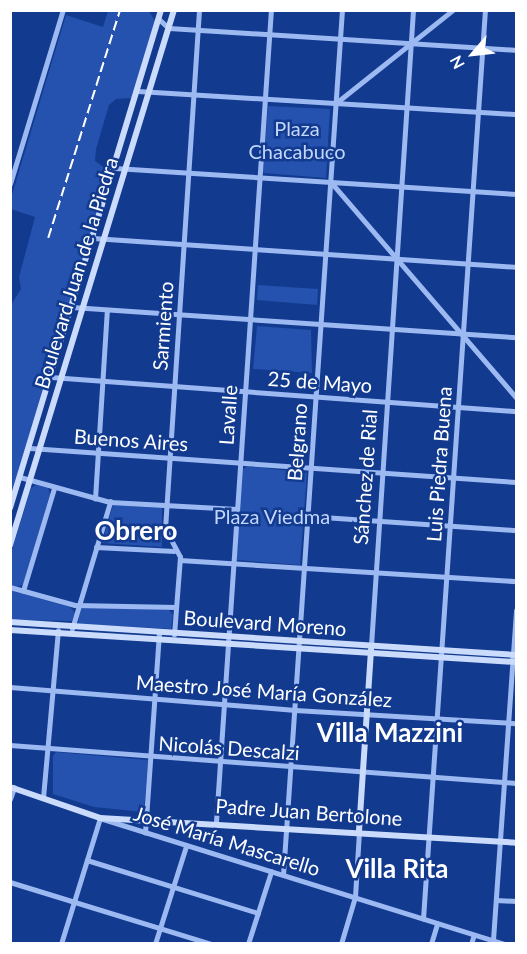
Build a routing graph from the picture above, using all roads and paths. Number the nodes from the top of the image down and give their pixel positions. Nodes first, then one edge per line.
1 (63, 10) edge
2 (161, 10) edge
3 (174, 10) edge
4 (199, 10) edge
5 (271, 10) edge
6 (342, 10) edge
7 (413, 10) edge
8 (453, 10) edge
9 (485, 10) edge
10 (160, 20) junction
11 (169, 28) junction
12 (198, 30) junction
13 (269, 34) junction
14 (340, 39) junction
15 (411, 43) junction
16 (482, 47) junction
17 (516, 50) edge
18 (138, 91) junction
19 (150, 92) junction
20 (194, 95) junction
21 (264, 99) junction
22 (336, 103) junction
23 (408, 107) junction
24 (478, 111) junction
25 (516, 114) edge
26 (115, 168) junction
27 (126, 168) junction
28 (188, 172) junction
29 (260, 177) junction
30 (331, 182) junction
31 (10, 184) edge
32 (403, 186) junction
33 (472, 191) junction
34 (516, 194) edge
35 (93, 238) junction
36 (104, 239) junction
37 (183, 244) junction
38 (254, 248) junction
39 (326, 254) junction
40 (397, 259) junction
41 (467, 263) junction
42 (516, 267) edge
43 (72, 307) junction
44 (83, 309) junction
45 (107, 310) junction
46 (178, 315) junction
47 (250, 321) junction
48 (320, 325) junction
49 (393, 331) junction
50 (462, 335) junction
51 (516, 337) edge
52 (51, 377) junction
53 (60, 378) junction
54 (103, 381) junction
55 (174, 387) junction
56 (245, 392) junction
57 (315, 396) junction
58 (516, 398) edge
59 (386, 402) junction
60 (458, 407) junction
61 (516, 411) edge
62 (30, 448) junction
63 (39, 449) junction
64 (99, 453) junction
65 (169, 457) junction
66 (240, 463) junction
67 (310, 467) junction
68 (382, 473) junction
69 (20, 477) junction
70 (453, 478) junction
71 (30, 480) junction
72 (516, 482) edge
73 (54, 488) junction
74 (95, 499) junction
75 (110, 502) junction
76 (166, 505) junction
77 (10, 508) edge
78 (237, 509) junction
79 (308, 516) junction
80 (379, 521) junction
81 (451, 526) junction
82 (516, 530) edge
83 (10, 545) edge
84 (96, 547) junction
85 (174, 551) junction
86 (180, 560) junction
87 (233, 564) junction
88 (303, 569) junction
89 (376, 573) junction
90 (446, 576) junction
91 (516, 581) edge
92 (10, 587) edge
93 (24, 591) junction
94 (79, 605) junction
95 (176, 608) junction
96 (516, 611) edge
97 (10, 622) edge
98 (58, 629) junction
99 (10, 630) edge
100 (72, 630) junction
101 (159, 635) junction
102 (174, 636) junction
103 (229, 640) junction
104 (300, 645) junction
105 (371, 650) junction
106 (441, 654) junction
107 (515, 659) edge
108 (10, 687) edge
109 (50, 688) junction
110 (154, 699) junction
111 (225, 704) junction
112 (295, 710) junction
113 (367, 714) junction
114 (438, 718) junction
115 (508, 722) junction
116 (516, 723) edge
117 (10, 745) edge
118 (46, 747) junction
119 (152, 758) junction
120 (220, 762) junction
121 (291, 767) junction
122 (364, 772) junction
123 (432, 777) junction
124 (504, 782) junction
125 (516, 783) edge
126 (12, 788) edge
127 (43, 798) junction
128 (10, 799) edge
129 (99, 818) junction
130 (147, 818) junction
131 (216, 822) junction
132 (287, 827) junction
133 (359, 831) junction
134 (145, 833) junction
135 (429, 837) junction
136 (500, 842) junction
137 (516, 843) edge
138 (186, 846) junction
139 (87, 860) junction
140 (271, 872) junction
141 (283, 875) junction
142 (10, 882) edge
143 (172, 888) junction
144 (356, 897) junction
145 (496, 900) junction
146 (516, 901) edge
147 (74, 902) junction
148 (258, 913) junction
149 (423, 919) junction
150 (437, 924) junction
151 (160, 928) junction
152 (474, 934) junction
153 (493, 940) junction
154 (61, 944) edge
155 (156, 944) edge
156 (211, 944) edge
157 (248, 944) edge
158 (341, 944) edge
159 (431, 944) edge
160 (471, 944) edge
161 (504, 944) edge

1 - 31 street
2 - 10 main road, Boulevard Juan de la Piedra
3 - 11 main road, Boulevard Juan de la Piedra
4 - 12 street, Sarmiento
5 - 13 street, Lavalle
6 - 14 street, Belgrano
7 - 15 street, Sánchez de Rial
8 - 15 street
9 - 16 street, Luis Piedra Buena
10 - 11 street
10 - 18 main road, Boulevard Juan de la Piedra
11 - 12 street
11 - 19 main road, Boulevard Juan de la Piedra
12 - 13 street
12 - 20 street, Sarmiento
13 - 14 street
13 - 21 street, Lavalle
14 - 15 street
14 - 22 street, Belgrano
15 - 16 street
15 - 22 street
15 - 23 street, Sánchez de Rial
16 - 17 street
16 - 24 street, Luis Piedra Buena
18 - 19 street
18 - 26 main road, Boulevard Juan de la Piedra
19 - 20 street
19 - 27 main road, Boulevard Juan de la Piedra
20 - 21 street
20 - 28 street, Sarmiento
21 - 22 street
21 - 29 street, Lavalle
22 - 23 street
22 - 30 street, Belgrano
23 - 24 street
23 - 32 street, Sánchez de Rial
24 - 25 street
24 - 33 street, Luis Piedra Buena
26 - 27 street
26 - 35 main road, Boulevard Juan de la Piedra
27 - 28 street
27 - 36 main road, Boulevard Juan de la Piedra
28 - 29 street
28 - 37 street, Sarmiento
29 - 30 street
29 - 38 street, Lavalle
30 - 32 street
30 - 39 street, Belgrano
30 - 40 street
32 - 33 street
32 - 40 street, Sánchez de Rial
33 - 34 street
33 - 41 street, Luis Piedra Buena
35 - 36 street
35 - 43 main road, Boulevard Juan de la Piedra
36 - 37 street
36 - 44 main road, Boulevard Juan de la Piedra
37 - 38 street
37 - 46 street, Sarmiento
38 - 39 street
38 - 47 street, Lavalle
39 - 40 street
39 - 48 street, Belgrano
40 - 41 street
40 - 49 street, Sánchez de Rial
40 - 50 street
41 - 42 street
41 - 50 street, Luis Piedra Buena
43 - 44 street
43 - 52 main road, Boulevard Juan de la Piedra
44 - 45 street
44 - 53 main road, Boulevard Juan de la Piedra
45 - 46 street
45 - 54 street
46 - 47 street
46 - 55 street, Sarmiento
47 - 48 street
47 - 56 street, Lavalle
48 - 49 street
48 - 57 street, Belgrano
49 - 50 street
49 - 59 street, Sánchez de Rial
50 - 51 street
50 - 58 street
50 - 60 street, Luis Piedra Buena
52 - 53 street, 25 de Mayo
52 - 62 main road, Boulevard Juan de la Piedra
53 - 54 street, 25 de Mayo
53 - 63 main road, Boulevard Juan de la Piedra
54 - 55 street, 25 de Mayo
54 - 64 street
55 - 56 street, 25 de Mayo
55 - 65 street, Sarmiento
56 - 57 street, 25 de Mayo
56 - 66 street, Lavalle
57 - 59 street, 25 de Mayo
57 - 67 street, Belgrano
59 - 60 street, 25 de Mayo
59 - 68 street, Sánchez de Rial
60 - 61 street, 25 de Mayo
60 - 70 street, Luis Piedra Buena
62 - 63 street, Buenos Aires
62 - 69 main road, Boulevard Juan de la Piedra
63 - 64 street, Buenos Aires
63 - 71 main road, Boulevard Juan de la Piedra
64 - 65 street, Buenos Aires
64 - 74 street
65 - 66 street, Buenos Aires
65 - 76 street, Sarmiento
66 - 67 street, Buenos Aires
66 - 78 street, Lavalle
67 - 68 street, Buenos Aires
67 - 79 street, Belgrano
68 - 70 street, Buenos Aires
68 - 80 street, Sánchez de Rial
69 - 71 street
69 - 77 main road, Boulevard Juan de la Piedra
70 - 72 street, Buenos Aires
70 - 81 street, Luis Piedra Buena
71 - 73 street
71 - 83 main road, Boulevard Juan de la Piedra
73 - 74 street
73 - 93 street
74 - 75 street
75 - 76 street
75 - 84 street
76 - 78 street
76 - 85 street, Sarmiento
78 - 87 street, Lavalle
79 - 80 street
79 - 88 street, Belgrano
80 - 81 street
80 - 89 street, Sánchez de Rial
81 - 82 street
81 - 90 street, Luis Piedra Buena
84 - 85 street
84 - 94 street
85 - 86 street, Sarmiento
86 - 87 street
86 - 95 street
87 - 88 street
87 - 103 street, Lavalle
88 - 89 street
88 - 104 street, Belgrano
89 - 90 street
89 - 105 street, Sánchez de Rial
90 - 91 street
90 - 106 street, Luis Piedra Buena
92 - 93 street
93 - 94 street
94 - 95 street
94 - 100 street
95 - 102 street
96 - 107 street
97 - 98 main road, Boulevard Moreno
98 - 99 main road, Boulevard Moreno
98 - 100 main road, Boulevard Moreno
98 - 109 street
100 - 101 main road, Boulevard Moreno
101 - 102 main road, Boulevard Moreno
101 - 110 street
102 - 103 main road, Boulevard Moreno
103 - 104 main road, Boulevard Moreno
103 - 111 street, Lavalle
104 - 105 main road, Boulevard Moreno
104 - 112 street, Belgrano
105 - 106 main road, Boulevard Moreno
105 - 113 main road, Sánchez de Rial
106 - 107 main road, Boulevard Moreno
106 - 114 street, Luis Piedra Buena
107 - 115 street
108 - 109 street, Maestro José María González
109 - 110 street, Maestro José María González
109 - 118 street
110 - 111 street, Maestro José María González
110 - 119 street
111 - 112 street, Maestro José María González
111 - 120 street, Lavalle
112 - 113 street, Maestro José María González
112 - 121 street, Belgrano
113 - 114 street, Maestro José María González
113 - 122 main road, Sánchez de Rial
114 - 115 street, Maestro José María González
114 - 123 street, Luis Piedra Buena
115 - 116 street, Maestro José María González
115 - 124 street
117 - 118 street, Nicolás Descalzi
118 - 119 street, Nicolás Descalzi
118 - 127 street
119 - 120 street, Nicolás Descalzi
119 - 130 street
120 - 121 street, Nicolás Descalzi
120 - 131 street, Lavalle
121 - 122 street, Nicolás Descalzi
121 - 132 street, Belgrano
122 - 123 street, Nicolás Descalzi
122 - 133 main road, Sánchez de Rial
123 - 124 street, Nicolás Descalzi
123 - 135 street, Luis Piedra Buena
124 - 125 street, Nicolás Descalzi
124 - 136 street
126 - 127 main road, José María Mascarello
126 - 128 street
127 - 129 main road, José María Mascarello
129 - 130 main road, Padre Juan Bertolone
129 - 134 street, José María Mascarello
129 - 139 street
130 - 131 main road, Padre Juan Bertolone
130 - 134 street
131 - 132 main road, Padre Juan Bertolone
132 - 133 main road, Padre Juan Bertolone
132 - 141 street, Belgrano
133 - 135 main road, Padre Juan Bertolone
133 - 144 street, Sánchez de Rial
134 - 138 street, José María Mascarello
135 - 136 main road, Padre Juan Bertolone
135 - 149 street, Luis Piedra Buena
136 - 137 main road, Padre Juan Bertolone
136 - 145 street
138 - 140 street, José María Mascarello
138 - 143 street
139 - 143 street
139 - 147 street
140 - 141 street, José María Mascarello
140 - 148 street
141 - 144 street, José María Mascarello
142 - 147 street
143 - 148 street
143 - 151 street
144 - 149 street, José María Mascarello
144 - 158 street, Sánchez de Rial
145 - 146 street
145 - 153 street
147 - 151 street
147 - 154 street
148 - 157 street
149 - 150 street, José María Mascarello
150 - 152 street, José María Mascarello
150 - 159 street
151 - 155 street
151 - 156 street
152 - 153 street, José María Mascarello
152 - 160 street
153 - 161 street, José María Mascarello

